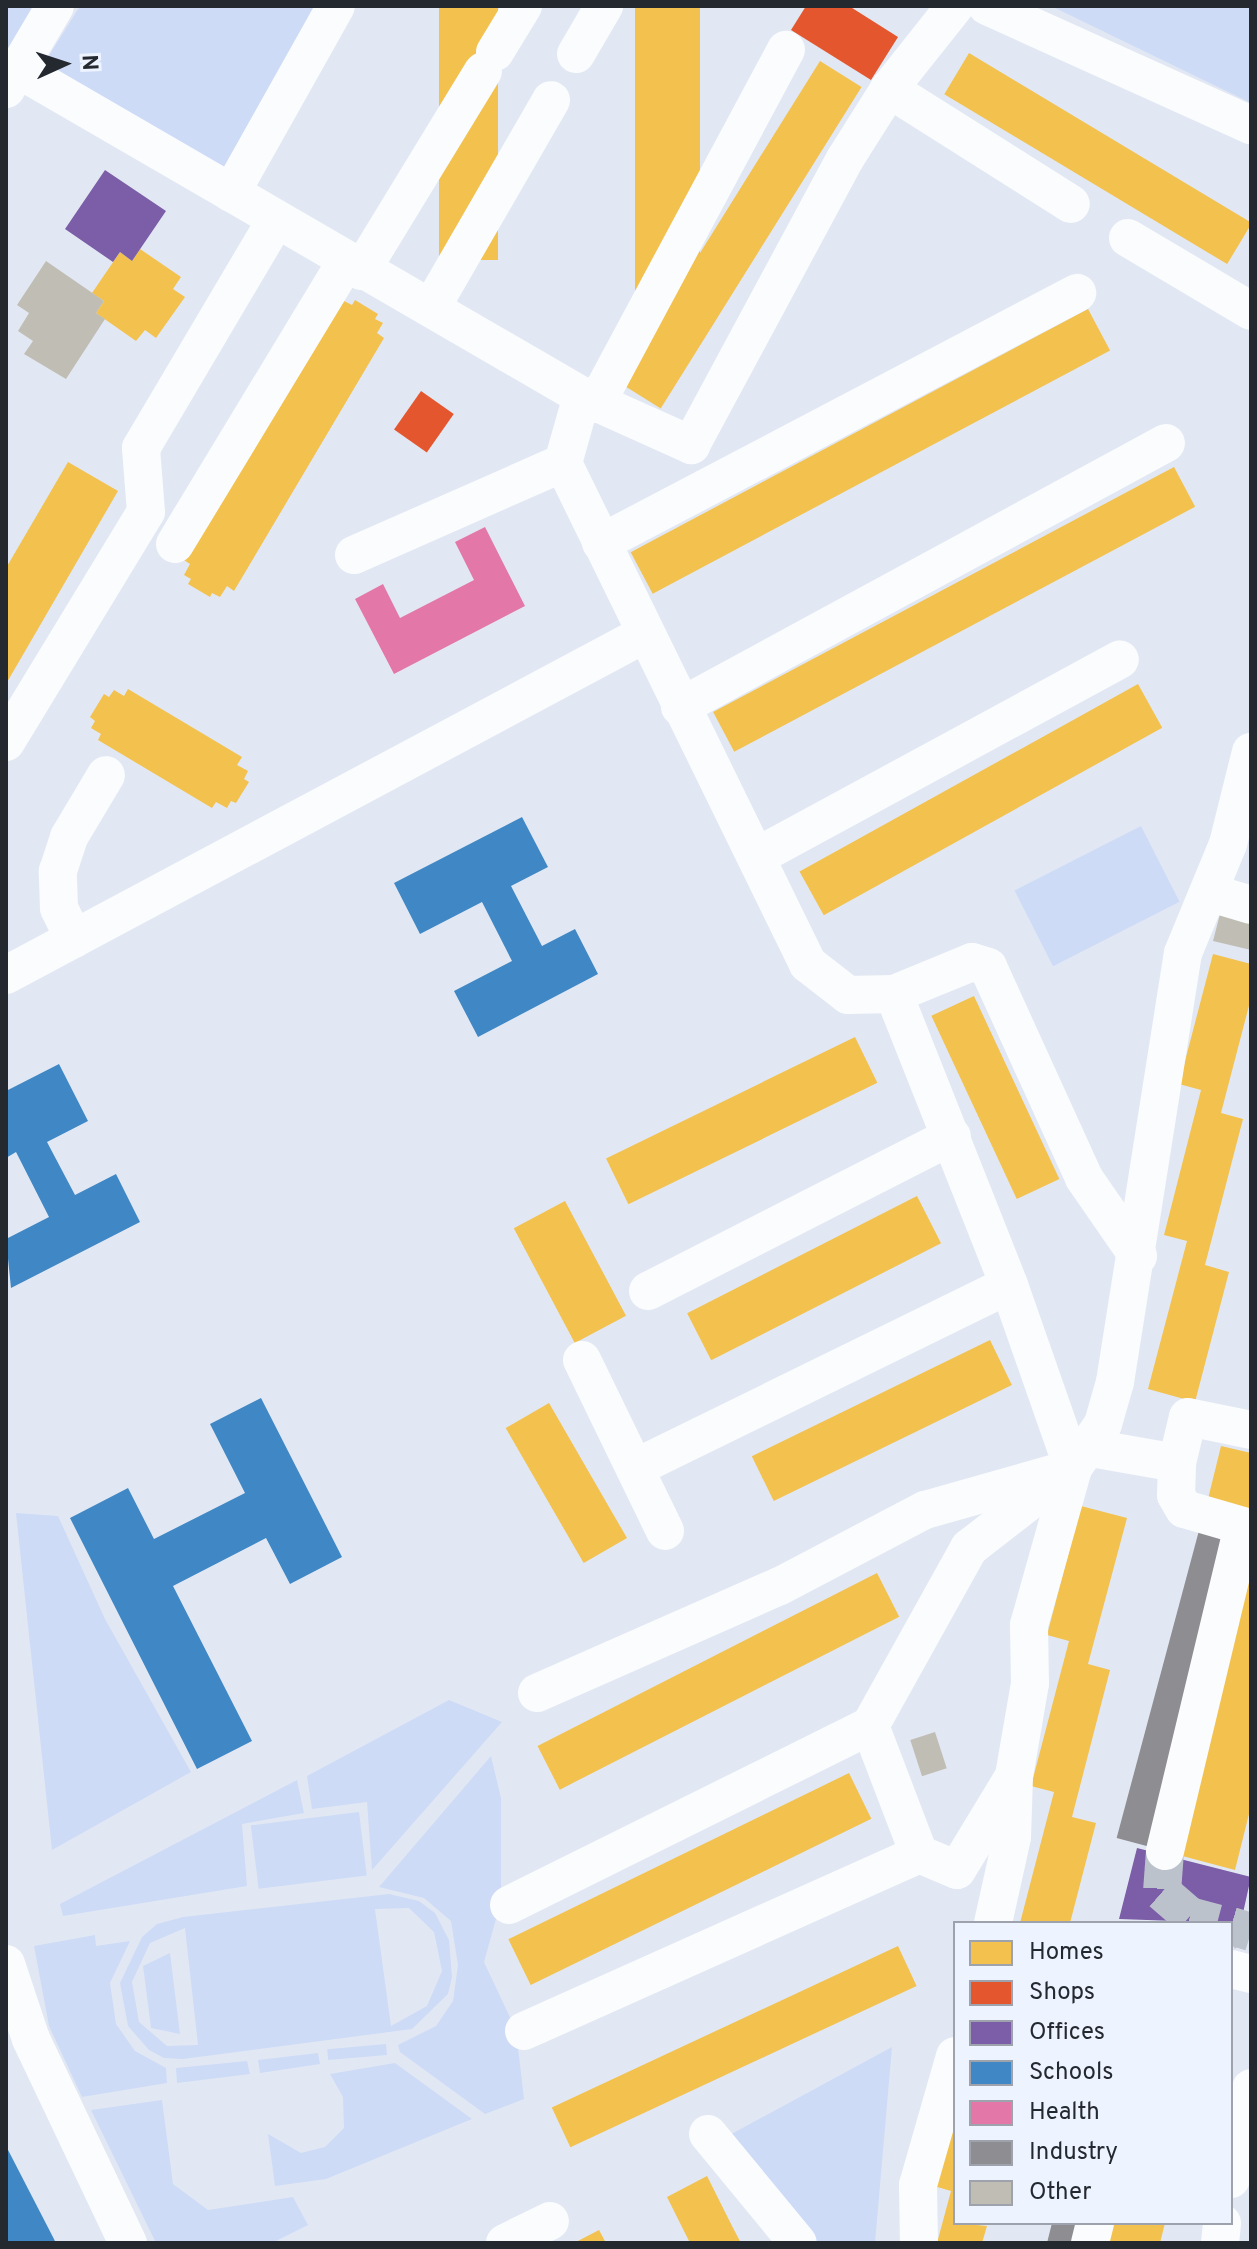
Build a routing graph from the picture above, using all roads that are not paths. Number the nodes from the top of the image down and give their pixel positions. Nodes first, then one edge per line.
1 (55, 6) edge
2 (336, 6) edge
3 (523, 6) edge
4 (604, 6) edge
5 (955, 6) edge
6 (987, 6) edge
7 (786, 50) dead end
8 (576, 54) dead end
9 (12, 79) edge
10 (889, 89) junction
11 (551, 100) dead end
12 (1251, 125) edge
13 (231, 193) junction
14 (1071, 204) dead end
15 (276, 220) junction
16 (1128, 238) dead end
17 (354, 266) junction
18 (1077, 293) dead end
19 (431, 308) junction
20 (1251, 311) edge
21 (589, 400) junction
22 (1166, 443) dead end
23 (563, 463) junction
24 (601, 543) junction
25 (175, 544) dead end
26 (354, 555) dead end
27 (645, 634) junction
28 (1120, 659) dead end
29 (680, 707) junction
30 (6, 742) edge
31 (1251, 752) edge
32 (106, 775) dead end
33 (756, 857) junction
34 (1211, 893) junction
35 (1251, 905) edge
36 (74, 939) junction
37 (6, 975) edge
38 (894, 994) junction
39 (952, 1136) junction
40 (1138, 1256) junction
41 (1009, 1285) junction
42 (648, 1291) dead end
43 (582, 1360) dead end
44 (1251, 1430) edge
45 (1082, 1458) junction
46 (1177, 1463) junction
47 (637, 1467) junction
48 (665, 1531) dead end
49 (537, 1693) dead end
50 (870, 1726) junction
51 (1014, 1776) junction
52 (1165, 1851) tunnel mouth
53 (919, 1854) junction
54 (509, 1905) dead end
55 (993, 1921) edge
56 (6, 1964) edge
57 (11, 2003) edge
58 (524, 2031) dead end
59 (953, 2063) edge
60 (1251, 2088) edge
61 (708, 2134) dead end
62 (1233, 2170) edge
63 (550, 2221) dead end
64 (128, 2243) edge
65 (505, 2243) edge
66 (798, 2243) edge
67 (919, 2243) edge

1 - 9 street
2 - 13 street
3 - 17 street
4 - 8 street
5 - 10 street
6 - 12 street
7 - 21 street
9 - 13 street
10 - 14 street
10 - 21 street
11 - 19 street
13 - 15 street
15 - 17 street
15 - 30 street
16 - 20 street
17 - 19 street
17 - 25 street
18 - 24 street
19 - 21 street
21 - 23 street
22 - 29 street
23 - 24 street
23 - 26 street
24 - 27 street
27 - 29 street
27 - 36 street
28 - 33 street
29 - 33 street
31 - 34 street
32 - 36 street
33 - 38 street
34 - 35 street
34 - 40 street
36 - 37 street
38 - 39 street
38 - 40 street
39 - 41 street
39 - 42 street
40 - 45 street
41 - 45 street
41 - 47 street
43 - 47 street
44 - 46 street
45 - 46 street
45 - 49 street
45 - 50 street
45 - 51 street
46 - 52 street
47 - 48 street
50 - 53 street
50 - 54 street
51 - 53 street
51 - 55 street
53 - 58 street
56 - 57 street
57 - 64 street
59 - 67 street
60 - 62 street
61 - 66 street
63 - 65 street

